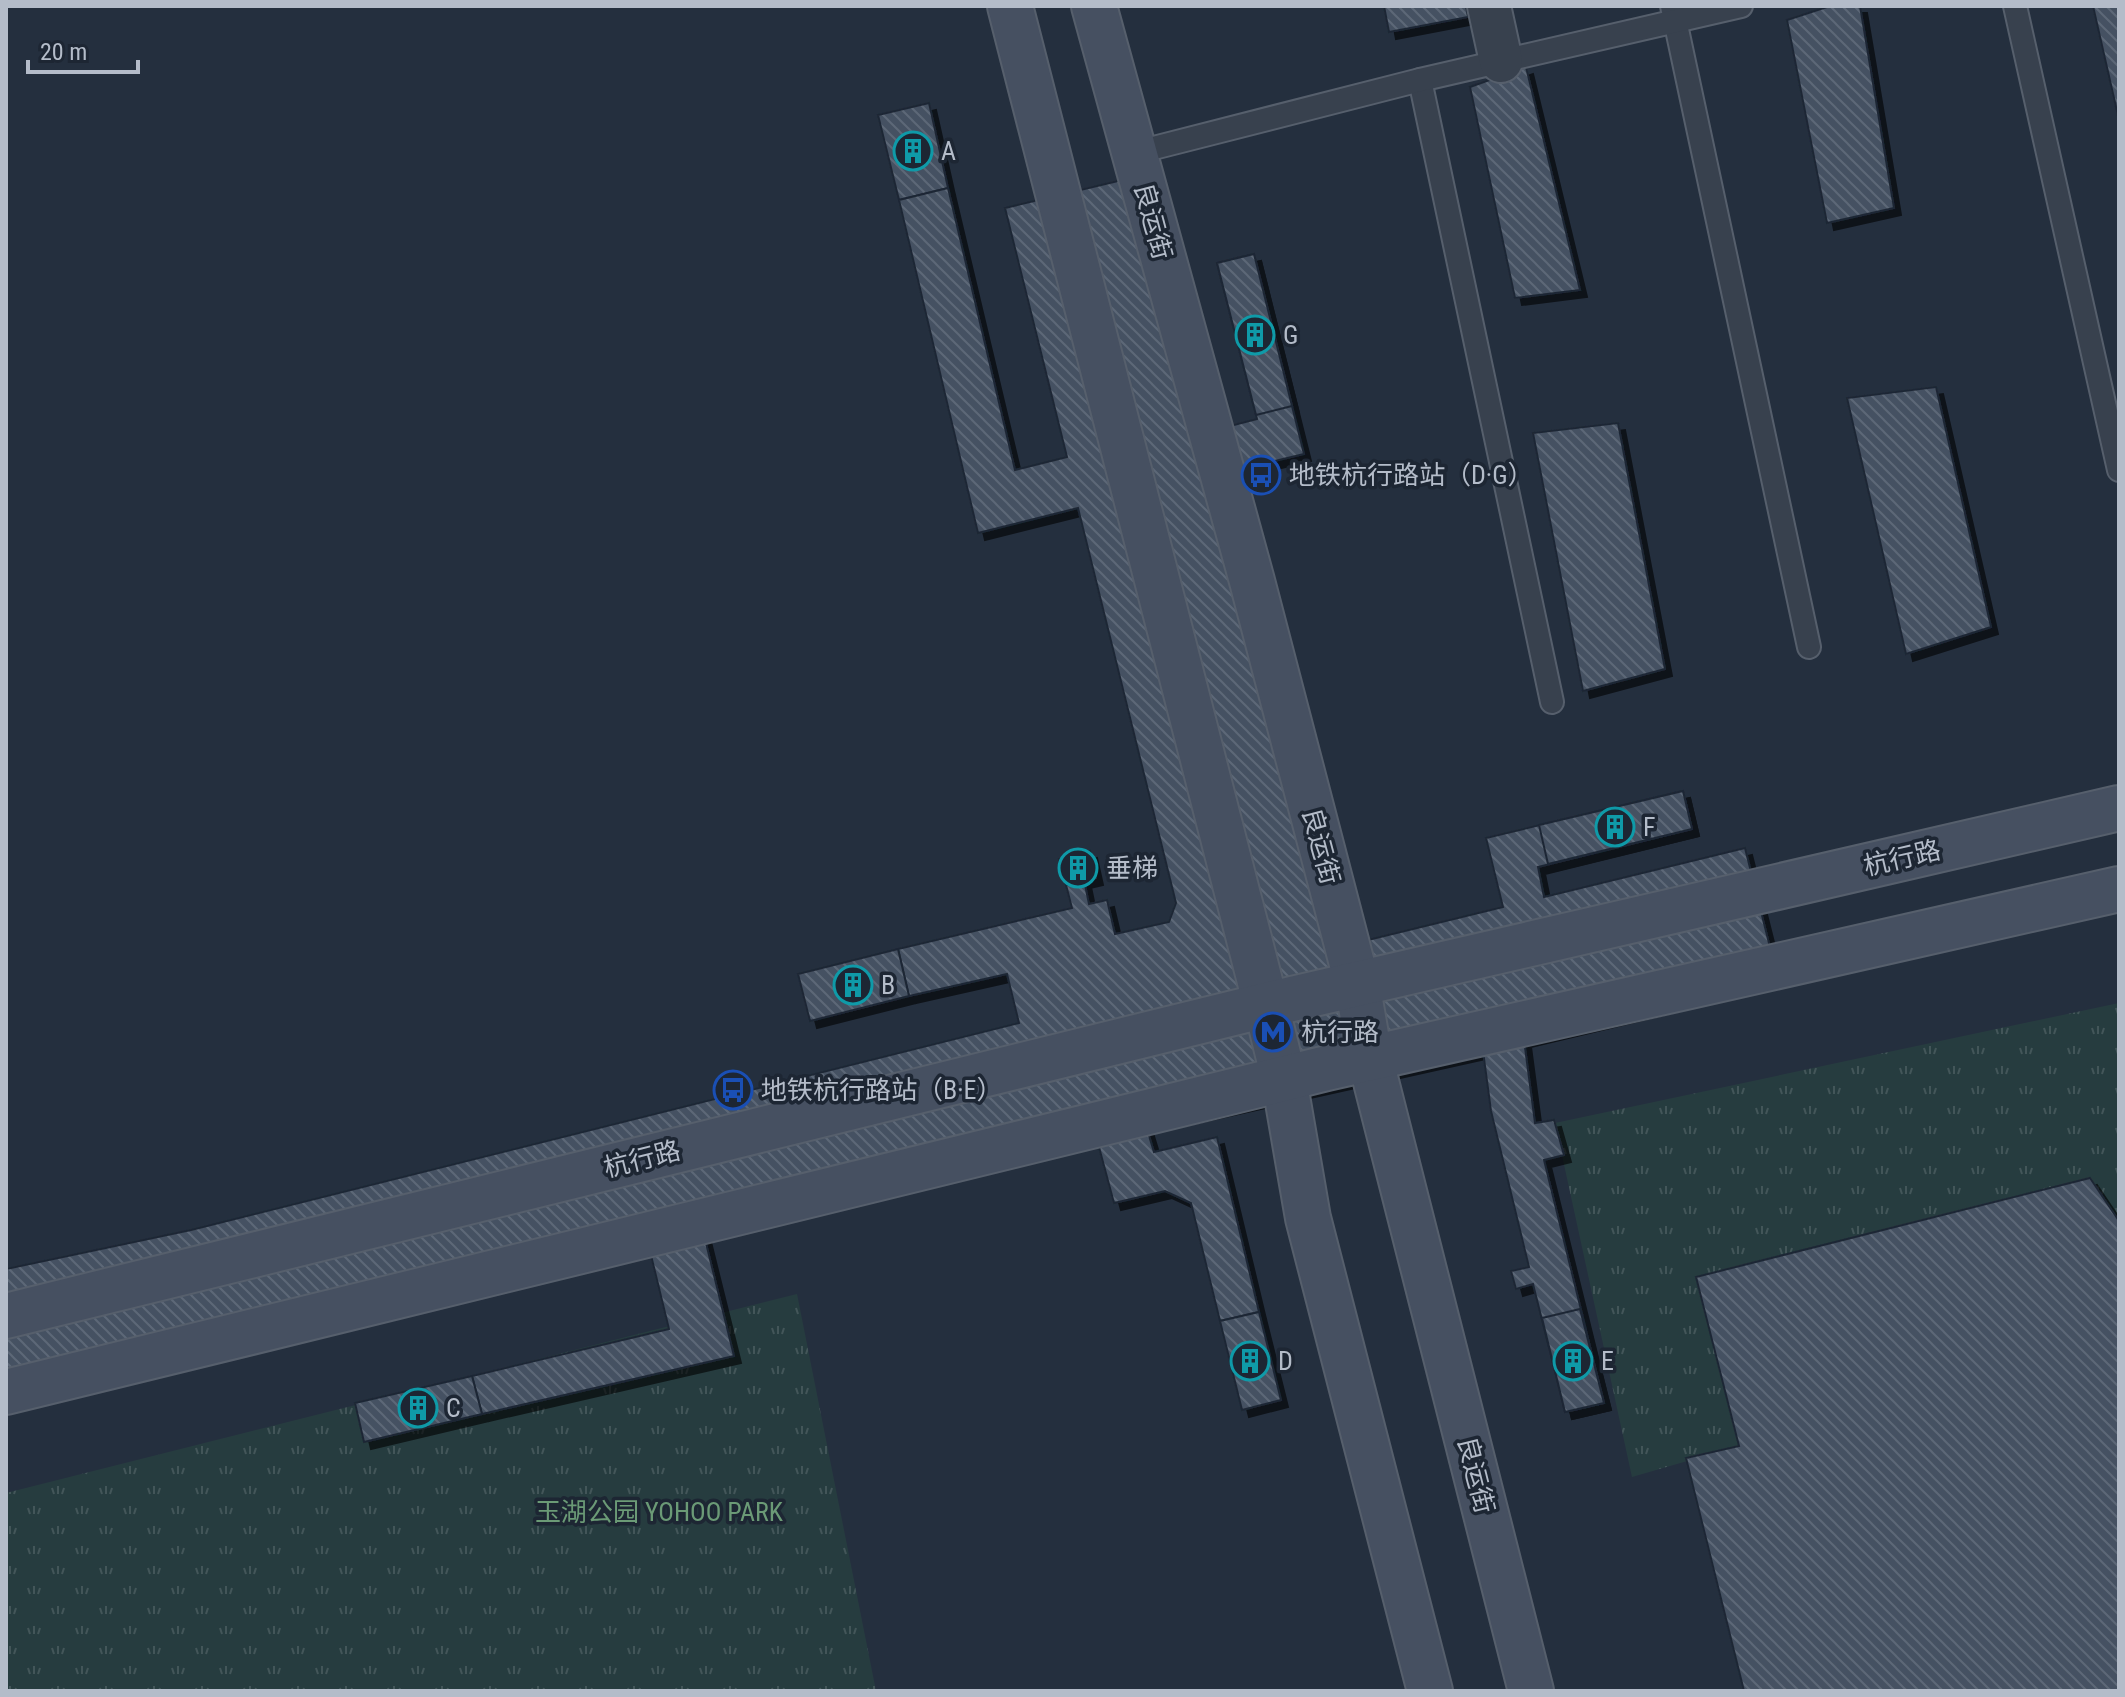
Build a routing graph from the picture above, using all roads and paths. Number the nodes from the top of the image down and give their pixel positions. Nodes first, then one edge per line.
1 (1010, 6) edge
2 (1094, 6) edge
3 (1489, 6) edge
4 (1741, 6) edge
5 (2015, 6) edge
6 (1673, 14) edge
7 (1501, 61) junction
8 (1420, 80) junction
9 (1134, 153) junction
10 (2119, 470) edge
11 (1809, 647) dead end
12 (1552, 702) dead end
13 (2119, 808) edge
14 (2119, 889) edge
15 (1357, 983) junction
16 (1266, 1005) junction
17 (1370, 1058) junction
18 (1284, 1079) junction
19 (6, 1316) edge
20 (6, 1392) edge
21 (1430, 1691) edge
22 (1531, 1691) edge

1 - 16 main road
2 - 9 main road, 良运街
3 - 7 street
4 - 6 lane
5 - 10 lane
6 - 7 lane
6 - 11 lane
7 - 8 lane
8 - 9 lane
8 - 12 lane
9 - 15 main road, 良运街
13 - 15 main road, 杭行路
14 - 17 main road
15 - 16 main road, 杭行路
15 - 17 main road, 良运街
16 - 18 main road
16 - 19 main road, 杭行路
17 - 18 main road
17 - 22 main road, 良运街
18 - 20 main road
18 - 21 main road

